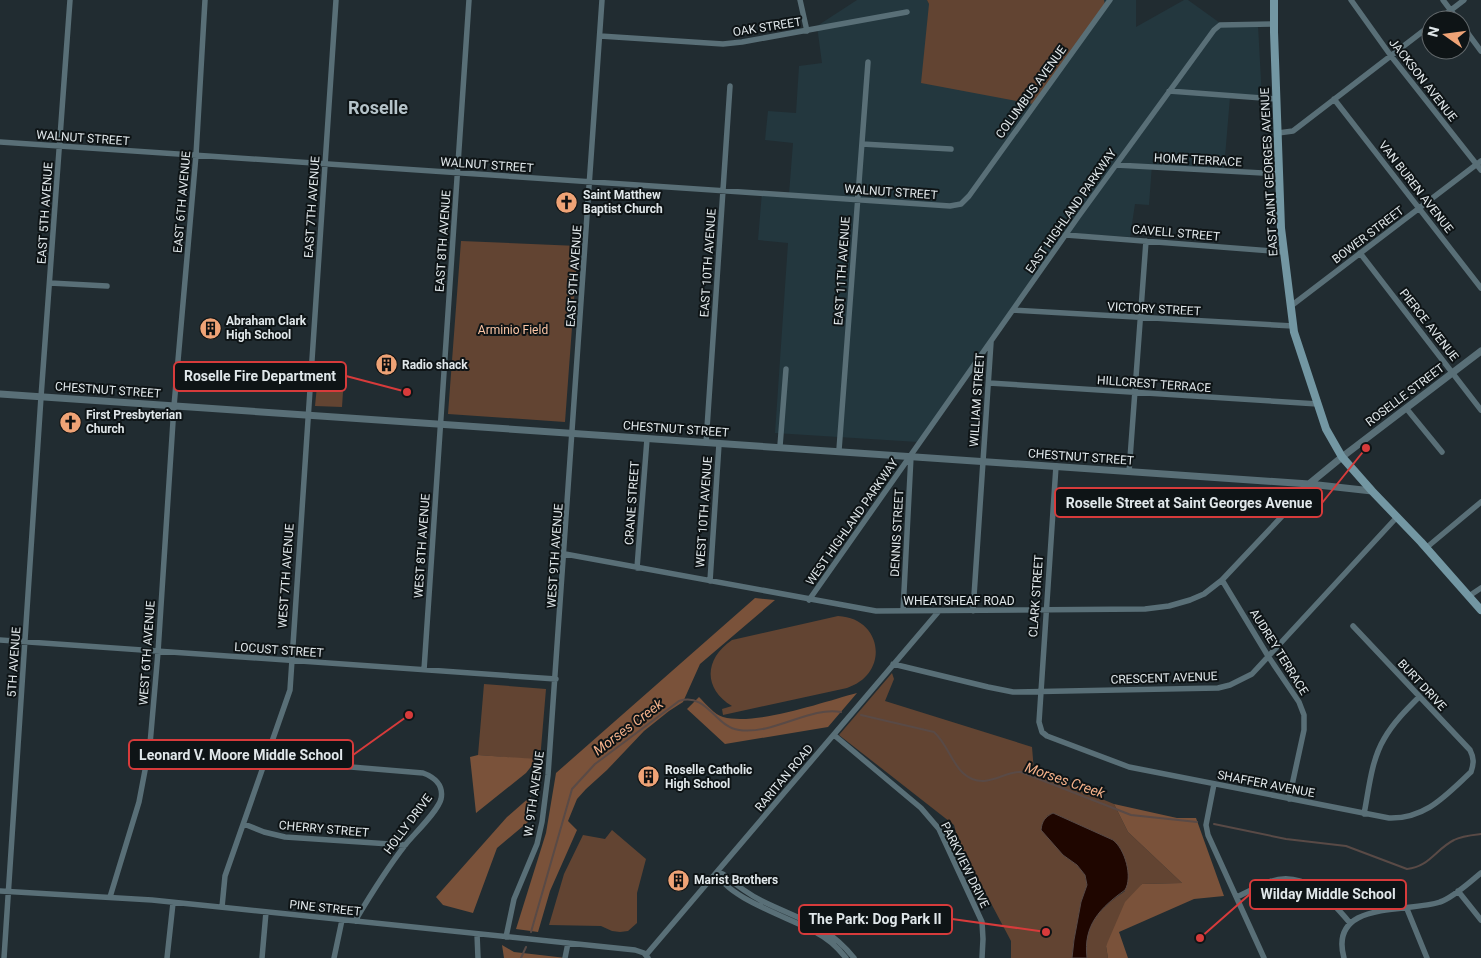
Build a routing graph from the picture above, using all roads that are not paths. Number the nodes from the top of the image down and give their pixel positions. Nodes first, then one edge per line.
1 (70, 0) edge
2 (205, 0) edge
3 (336, 0) edge
4 (469, 0) edge
5 (602, 0) edge
6 (800, 0) edge
7 (1110, 0) edge
8 (1274, 0) edge
9 (1351, 0) edge
10 (1442, 0) edge
11 (1464, 0) edge
12 (1450, 10) joint
13 (907, 12) dead end
14 (1274, 24) junction
15 (807, 30) junction
16 (1421, 33) edge
17 (600, 36) junction
18 (1471, 38) edge
19 (1481, 51) edge
20 (1391, 56) junction
21 (868, 62) dead end
22 (730, 86) dead end
23 (1169, 91) junction
24 (1276, 99) junction
25 (1334, 99) junction
26 (1278, 133) junction
27 (0, 142) edge
28 (862, 144) junction
29 (60, 146) junction
30 (951, 149) dead end
31 (196, 155) junction
32 (1479, 163) edge
33 (324, 164) junction
34 (1116, 165) junction
35 (1481, 170) edge
36 (457, 173) junction
37 (1279, 174) junction
38 (590, 182) junction
39 (723, 191) junction
40 (969, 196) joint
41 (858, 199) junction
42 (1419, 208) junction
43 (1066, 235) junction
44 (1146, 241) junction
45 (1284, 252) junction
46 (1360, 253) junction
47 (50, 283) junction
48 (107, 286) dead end
49 (1481, 288) edge
50 (1291, 306) junction
51 (1013, 310) junction
52 (1140, 318) junction
53 (1293, 326) junction
54 (992, 340) junction
55 (1481, 351) edge
56 (786, 369) dead end
57 (1452, 372) junction
58 (989, 383) junction
59 (1135, 393) junction
60 (0, 394) edge
61 (41, 397) junction
62 (1318, 404) junction
63 (174, 406) junction
64 (1406, 408) junction
65 (1481, 410) edge
66 (307, 415) junction
67 (440, 423) junction
68 (573, 434) junction
69 (647, 439) junction
70 (706, 443) junction
71 (719, 444) junction
72 (780, 446) junction
73 (839, 450) junction
74 (1442, 452) dead end
75 (912, 456) junction
76 (1342, 456) junction
77 (983, 461) junction
78 (1056, 466) junction
79 (1129, 472) junction
80 (1309, 484) junction
81 (1372, 491) junction
82 (1481, 502) edge
83 (1397, 517) junction
84 (1426, 548) junction
85 (565, 554) junction
86 (638, 568) junction
87 (1222, 580) junction
88 (710, 581) junction
89 (1481, 588) edge
90 (1469, 596) junction
91 (809, 600) junction
92 (1045, 610) junction
93 (1481, 610) edge
94 (903, 611) junction
95 (938, 611) junction
96 (973, 611) junction
97 (1353, 626) dead end
98 (0, 640) edge
99 (26, 642) junction
100 (158, 652) junction
101 (1268, 656) junction
102 (291, 661) junction
103 (894, 664) junction
104 (424, 670) junction
105 (556, 679) junction
106 (1040, 691) junction
107 (1419, 697) junction
108 (1040, 727) joint
109 (834, 735) junction
110 (272, 743) junction
111 (1473, 760) joint
112 (1214, 784) junction
113 (1289, 798) junction
114 (1364, 814) junction
115 (244, 824) junction
116 (405, 845) junction
117 (717, 872) junction
118 (1481, 873) edge
119 (0, 891) edge
120 (8, 891) junction
121 (1458, 891) junction
122 (110, 897) junction
123 (1237, 897) junction
124 (172, 902) junction
125 (222, 908) junction
126 (1407, 908) junction
127 (266, 912) junction
128 (342, 920) junction
129 (1481, 920) edge
130 (355, 921) junction
131 (1350, 923) junction
132 (477, 934) junction
133 (506, 937) junction
134 (568, 943) junction
135 (647, 957) edge
136 (4, 958) edge
137 (168, 958) edge
138 (262, 958) edge
139 (334, 958) edge
140 (478, 958) edge
141 (565, 958) edge
142 (846, 958) edge
143 (854, 958) edge
144 (982, 958) edge
145 (1264, 958) edge
146 (1344, 958) edge
147 (1427, 958) edge

1 - 29 street, EAST 5TH AVENUE
2 - 31 street, EAST 6TH AVENUE
3 - 33 street, EAST 7TH AVENUE
4 - 36 street, EAST 8TH AVENUE
5 - 17 street, EAST 9TH AVENUE
6 - 15 street
7 - 40 street, COLUMBUS AVENUE
8 - 14 main road, EAST SAINT GEORGES AVENUE
9 - 20 street, JACKSON AVENUE
10 - 12 street
11 - 12 street
13 - 15 street, OAK STREET
14 - 23 street, EAST HIGHLAND PARKWAY
14 - 24 main road, EAST SAINT GEORGES AVENUE
15 - 17 street, OAK STREET
16 - 20 street
17 - 38 street, EAST 9TH AVENUE
18 - 19 street
20 - 25 street
20 - 32 street, JACKSON AVENUE
21 - 28 street, EAST 11TH AVENUE
22 - 39 street, EAST 10TH AVENUE
23 - 24 street
23 - 34 street, EAST HIGHLAND PARKWAY
24 - 26 main road, EAST SAINT GEORGES AVENUE
25 - 26 street
25 - 42 street, VAN BUREN AVENUE
26 - 37 main road, EAST SAINT GEORGES AVENUE
27 - 29 street, WALNUT STREET
28 - 30 street
28 - 41 street, EAST 11TH AVENUE
29 - 31 street, WALNUT STREET
29 - 47 street, EAST 5TH AVENUE
31 - 33 street, WALNUT STREET
31 - 63 street, EAST 6TH AVENUE
32 - 35 street, JACKSON AVENUE
32 - 42 street, BOWER STREET
33 - 36 street, WALNUT STREET
33 - 66 street, EAST 7TH AVENUE
34 - 37 street, HOME TERRACE
34 - 43 street, EAST HIGHLAND PARKWAY
36 - 38 street, WALNUT STREET
36 - 67 street, EAST 8TH AVENUE
37 - 45 main road, EAST SAINT GEORGES AVENUE
38 - 39 street, WALNUT STREET
38 - 68 street, EAST 9TH AVENUE
39 - 41 street, WALNUT STREET
39 - 70 street, EAST 10TH AVENUE
40 - 41 street, WALNUT STREET
41 - 73 street, EAST 11TH AVENUE
42 - 46 street, BOWER STREET
42 - 49 street, VAN BUREN AVENUE
43 - 44 street, CAVELL STREET
43 - 51 street, EAST HIGHLAND PARKWAY
44 - 45 street, CAVELL STREET
44 - 52 street
45 - 50 main road, EAST SAINT GEORGES AVENUE
46 - 50 street, BOWER STREET
46 - 57 street, PIERCE AVENUE
47 - 48 street
47 - 61 street, EAST 5TH AVENUE
50 - 53 main road, EAST SAINT GEORGES AVENUE
51 - 52 street, VICTORY STREET
51 - 54 street, EAST HIGHLAND PARKWAY
52 - 53 street, VICTORY STREET
52 - 59 street
53 - 62 main road, EAST SAINT GEORGES AVENUE
54 - 58 street, WILLIAM STREET
54 - 75 street, EAST HIGHLAND PARKWAY
55 - 57 street, ROSELLE STREET
56 - 72 street
57 - 64 street, ROSELLE STREET
57 - 65 street, PIERCE AVENUE
58 - 59 street, HILLCREST TERRACE
58 - 77 street, WILLIAM STREET
59 - 62 street, HILLCREST TERRACE
59 - 79 street
60 - 61 street, CHESTNUT STREET
61 - 63 street, CHESTNUT STREET
61 - 99 street, 5TH AVENUE
62 - 76 main road, EAST SAINT GEORGES AVENUE
63 - 66 street, CHESTNUT STREET
63 - 100 street, WEST 6TH AVENUE
64 - 74 street
64 - 76 street, ROSELLE STREET
66 - 67 street, CHESTNUT STREET
66 - 102 street, WEST 7TH AVENUE
67 - 68 street, CHESTNUT STREET
67 - 104 street, WEST 8TH AVENUE
68 - 69 street, CHESTNUT STREET
68 - 85 street, WEST 9TH AVENUE
69 - 70 street, CHESTNUT STREET
69 - 86 street, CRANE STREET
70 - 71 street, CHESTNUT STREET
71 - 72 street, CHESTNUT STREET
71 - 88 street, WEST 10TH AVENUE
72 - 73 street, CHESTNUT STREET
73 - 75 street, CHESTNUT STREET
75 - 77 street, CHESTNUT STREET
75 - 91 street, WEST HIGHLAND PARKWAY
75 - 94 street, DENNIS STREET
76 - 80 street
76 - 81 main road, EAST SAINT GEORGES AVENUE
77 - 78 street, CHESTNUT STREET
77 - 96 street, WILLIAM STREET
78 - 79 street, CHESTNUT STREET
78 - 92 street, CLARK STREET
79 - 80 street, CHESTNUT STREET
80 - 81 street, CHESTNUT STREET
80 - 87 street, WHEATSHEAF ROAD
81 - 83 main road, EAST SAINT GEORGES AVENUE
82 - 84 street
83 - 84 main road, EAST SAINT GEORGES AVENUE
83 - 101 street, CRESCENT AVENUE
84 - 90 main road, EAST SAINT GEORGES AVENUE
85 - 86 street, WHEATSHEAF ROAD
85 - 105 street, WEST 9TH AVENUE
86 - 88 street, WHEATSHEAF ROAD
87 - 92 street, WHEATSHEAF ROAD
87 - 101 street, AUDREY TERRACE
88 - 91 street, WHEATSHEAF ROAD
89 - 90 street
90 - 93 main road, EAST SAINT GEORGES AVENUE
91 - 94 street, WHEATSHEAF ROAD
92 - 96 street, WHEATSHEAF ROAD
92 - 106 street, CLARK STREET
94 - 95 street, WHEATSHEAF ROAD
95 - 96 street, WHEATSHEAF ROAD
95 - 103 street, RARITAN ROAD
97 - 107 street, BURT DRIVE
98 - 99 street, LOCUST STREET
99 - 100 street, LOCUST STREET
99 - 120 street, 5TH AVENUE
100 - 102 street, LOCUST STREET
100 - 122 street, WEST 6TH AVENUE
101 - 106 street, CRESCENT AVENUE
101 - 113 street, AUDREY TERRACE
102 - 104 street, LOCUST STREET
102 - 110 street, WEST 7TH AVENUE
103 - 106 street, CRESCENT AVENUE
103 - 109 street, RARITAN ROAD
104 - 105 street, LOCUST STREET
105 - 133 street, W. 9TH AVENUE
106 - 108 street, CLARK STREET
107 - 111 street, BURT DRIVE
107 - 114 street
108 - 112 street, SHAFFER AVENUE
109 - 117 street, RARITAN ROAD
109 - 144 street, PARKVIEW DRIVE
110 - 115 street, WEST 7TH AVENUE
110 - 116 street, HOLLY DRIVE
111 - 114 street, SHAFFER AVENUE
112 - 113 street, SHAFFER AVENUE
112 - 123 street
113 - 114 street, SHAFFER AVENUE
115 - 116 street, CHERRY STREET
115 - 125 street, WEST 7TH AVENUE
116 - 130 street, HOLLY DRIVE
117 - 135 street, RARITAN ROAD
117 - 142 street
117 - 143 street
118 - 121 street
119 - 120 street, PINE STREET
120 - 122 street, PINE STREET
120 - 136 street, 5TH AVENUE
121 - 126 street
121 - 129 street
122 - 124 street, PINE STREET
123 - 131 street
123 - 145 street
124 - 125 street, PINE STREET
124 - 137 street
125 - 127 street, PINE STREET
126 - 131 street
126 - 147 street
127 - 128 street, PINE STREET
127 - 138 street
128 - 130 street, PINE STREET
128 - 139 street
130 - 132 street, PINE STREET
131 - 146 street
132 - 133 street, PINE STREET
132 - 140 street
133 - 134 street, PINE STREET
134 - 135 street, PINE STREET
134 - 141 street

